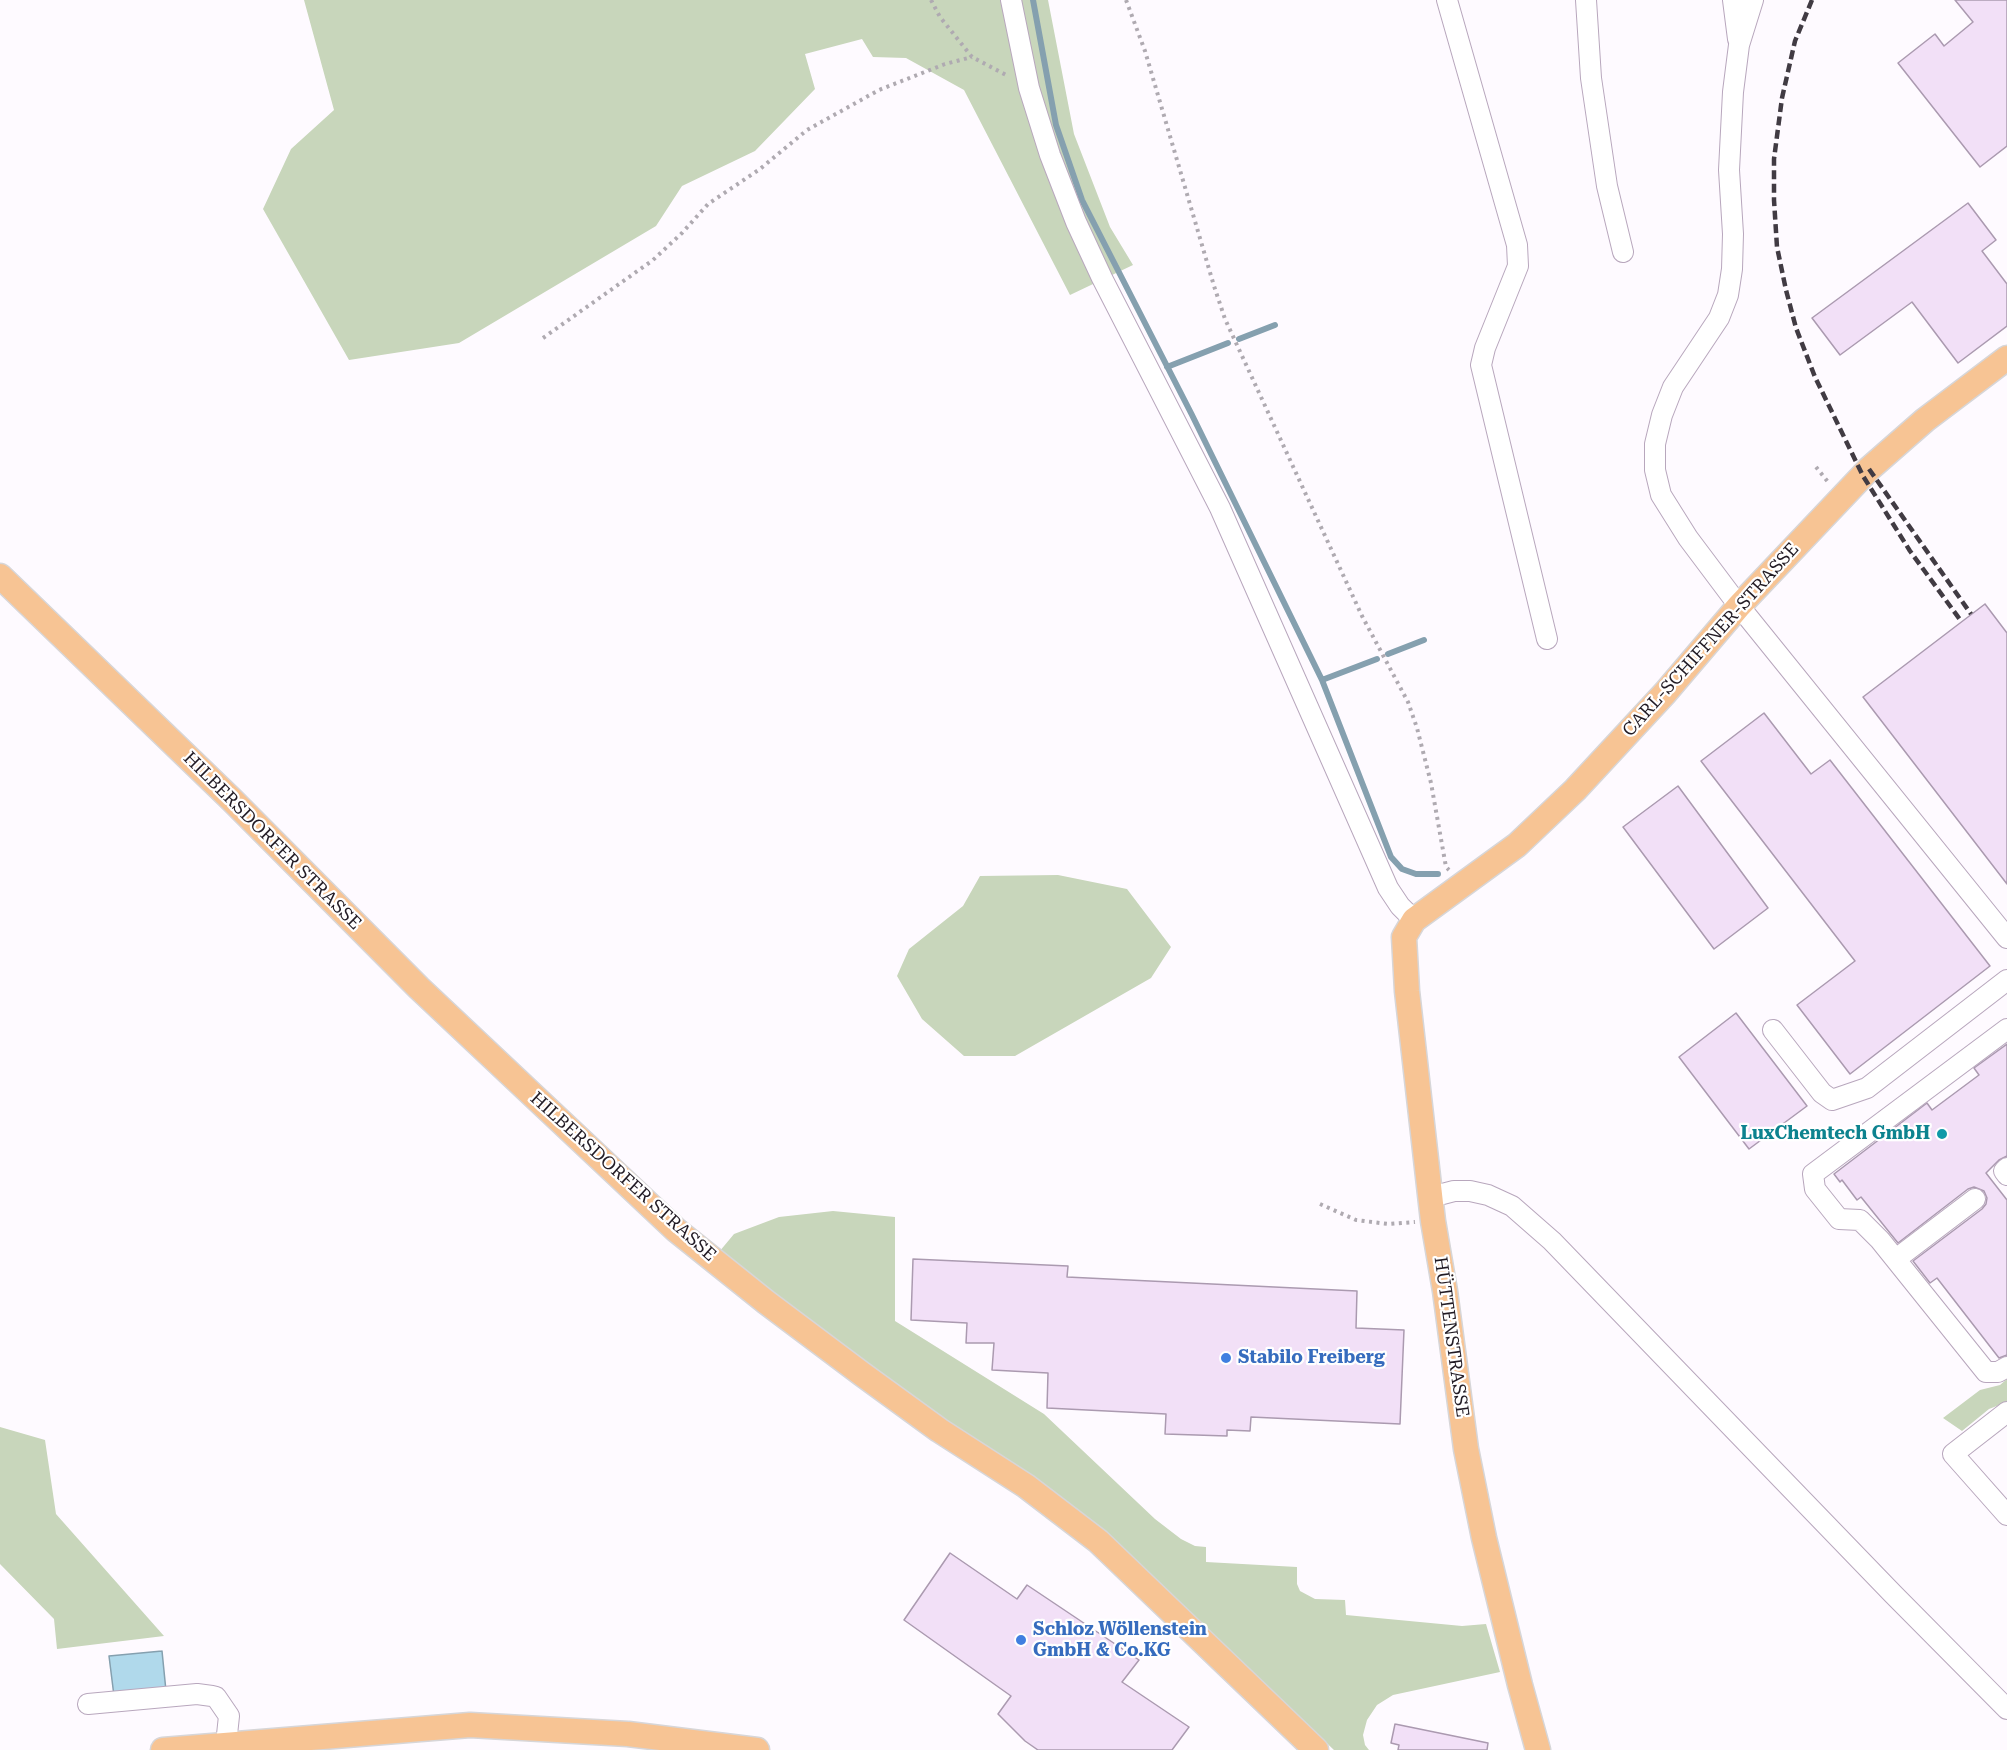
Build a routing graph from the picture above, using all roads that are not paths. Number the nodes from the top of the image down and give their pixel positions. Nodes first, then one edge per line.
1 (1011, 0) edge
2 (1447, 0) edge
3 (1586, 0) edge
4 (1732, 0) edge
5 (1753, 0) edge
6 (1738, 45) junction
7 (1623, 252) dead end
8 (2007, 358) edge
9 (0, 576) edge
10 (1739, 606) junction
11 (1547, 639) dead end
12 (1414, 920) junction
13 (2007, 938) edge
14 (2007, 981) edge
15 (2007, 1029) edge
16 (1773, 1030) dead end
17 (2007, 1168) edge
18 (2007, 1175) edge
19 (1431, 1197) junction
20 (1975, 1199) dead end
21 (1896, 1259) junction
22 (2007, 1367) edge
23 (2007, 1412) edge
24 (2007, 1515) edge
25 (88, 1704) dead end
26 (2007, 1709) edge
27 (226, 1744) junction
28 (163, 1750) edge
29 (757, 1750) edge
30 (1316, 1750) edge
31 (1538, 1750) edge

1 - 12 street
2 - 11 street
3 - 7 street
4 - 6 street
5 - 6 street
6 - 10 street
8 - 10 main road, CARL-SCHIFFNER-STRASSE
9 - 30 main road, HILBERSDORFER STRASSE
10 - 12 main road, CARL-SCHIFFNER-STRASSE
10 - 13 street
12 - 19 main road, HÜTTENSTRASSE
14 - 16 street
15 - 21 street
17 - 18 street
19 - 26 street
19 - 31 main road, HÜTTENSTRASSE
20 - 21 street
21 - 22 street
23 - 24 street
25 - 27 street
27 - 28 main road
27 - 29 main road

